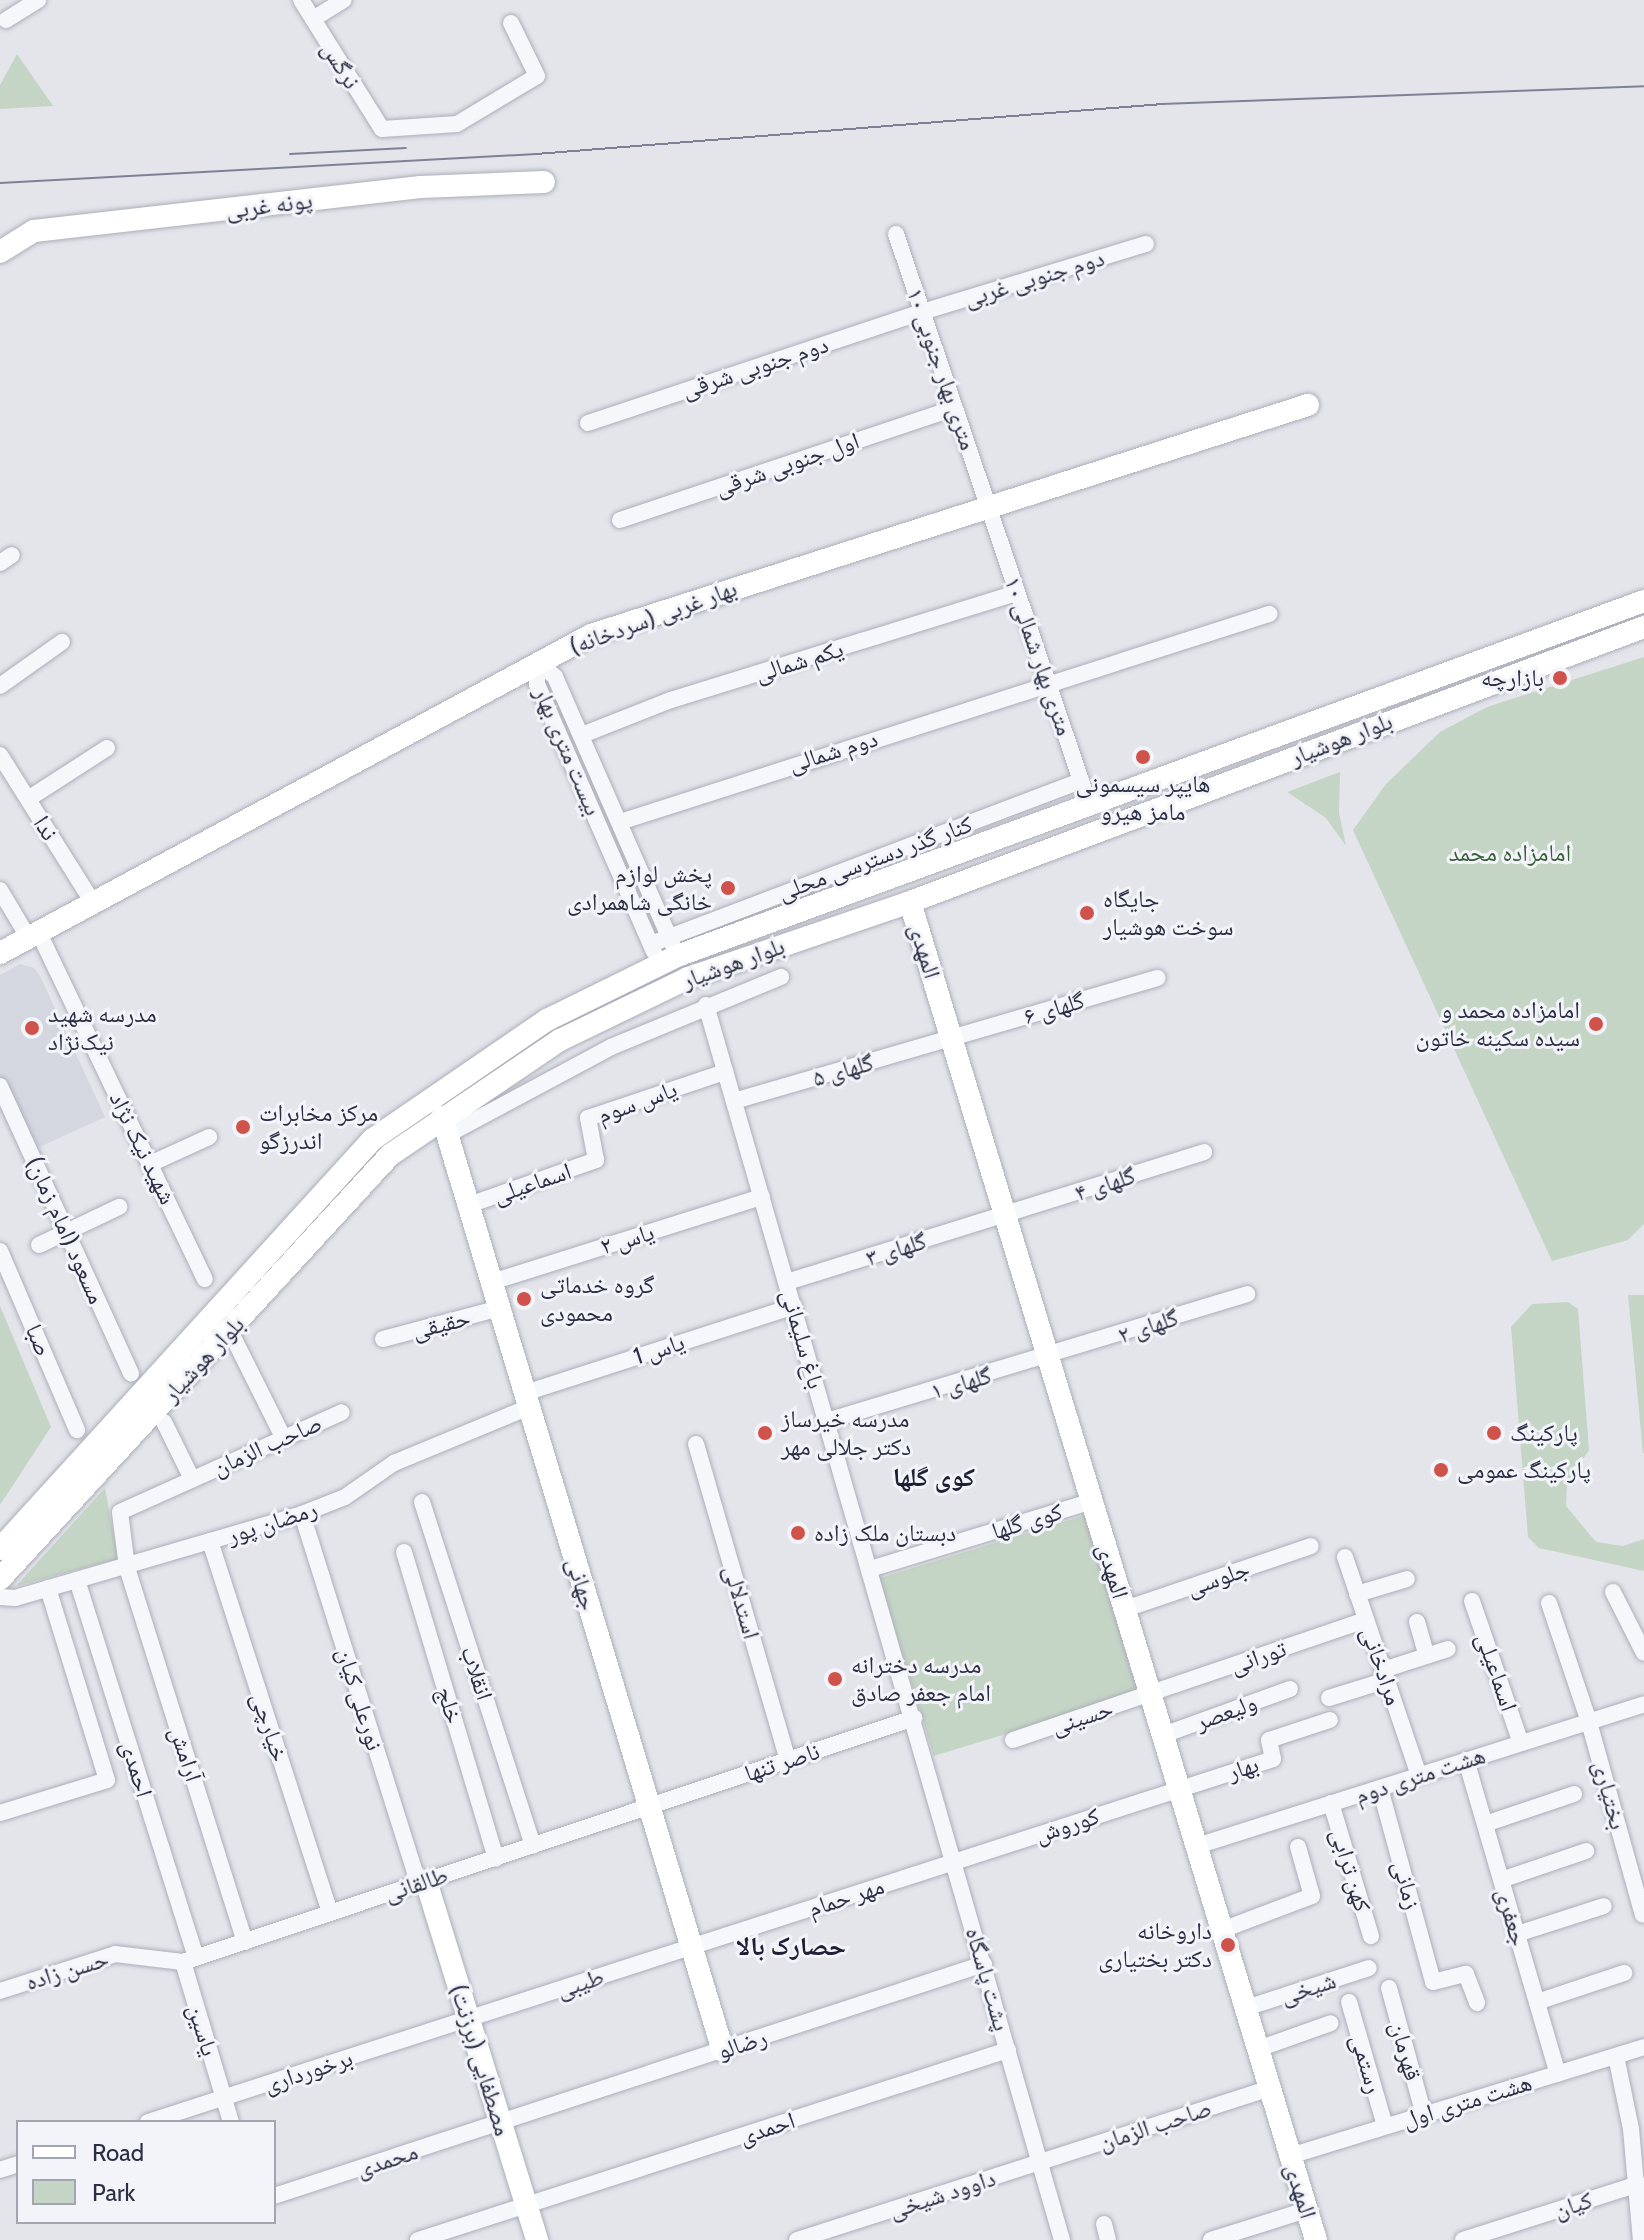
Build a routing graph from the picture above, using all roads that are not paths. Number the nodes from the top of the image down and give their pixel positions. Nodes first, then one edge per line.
1 (38, 0) edge
2 (301, 0) edge
3 (344, 0) edge
4 (313, 19) junction
5 (6, 20) dead end
6 (511, 23) dead end
7 (544, 182) dead end
8 (896, 234) dead end
9 (1146, 244) dead end
10 (0, 252) edge
11 (922, 312) junction
12 (1308, 405) dead end
13 (955, 408) junction
14 (588, 423) dead end
15 (988, 505) junction
16 (620, 520) dead end
17 (1017, 593) junction
18 (1644, 601) edge
19 (1269, 614) dead end
20 (1644, 627) edge
21 (62, 642) dead end
22 (538, 662) junction
23 (1048, 684) junction
24 (0, 686) edge
25 (582, 735) junction
26 (107, 748) dead end
27 (0, 755) edge
28 (1081, 781) junction
29 (28, 799) junction
30 (1090, 807) junction
31 (620, 822) junction
32 (0, 890) edge
33 (92, 901) junction
34 (910, 902) junction
35 (33, 934) junction
36 (2, 949) edge
37 (664, 950) junction
38 (781, 977) dead end
39 (1157, 978) dead end
40 (706, 1005) junction
41 (598, 1019) junction
42 (952, 1038) junction
43 (611, 1047) junction
44 (725, 1072) junction
45 (0, 1086) edge
46 (734, 1101) junction
47 (445, 1126) junction
48 (209, 1137) dead end
49 (1204, 1152) dead end
50 (596, 1160) joint
51 (150, 1164) junction
52 (762, 1197) junction
53 (469, 1205) junction
54 (119, 1207) dead end
55 (1005, 1215) junction
56 (67, 1231) junction
57 (39, 1245) dead end
58 (0, 1251) edge
59 (262, 1278) junction
60 (205, 1279) dead end
61 (492, 1282) junction
62 (787, 1282) junction
63 (1247, 1294) dead end
64 (794, 1306) junction
65 (500, 1308) junction
66 (230, 1318) junction
67 (383, 1339) dead end
68 (1049, 1358) junction
69 (131, 1374) dead end
70 (527, 1400) junction
71 (342, 1412) dead end
72 (827, 1421) junction
73 (164, 1422) dead end
74 (77, 1430) dead end
75 (283, 1437) junction
76 (696, 1444) dead end
77 (192, 1479) junction
78 (1092, 1501) junction
79 (422, 1502) dead end
80 (302, 1514) junction
81 (210, 1541) junction
82 (1311, 1546) dead end
83 (0, 1549) edge
84 (404, 1552) dead end
85 (1345, 1557) dead end
86 (127, 1567) junction
87 (870, 1569) junction
88 (0, 1579) edge
89 (1407, 1579) dead end
90 (77, 1580) junction
91 (48, 1588) junction
92 (1613, 1592) dead end
93 (1357, 1594) junction
94 (0, 1597) edge
95 (1472, 1601) dead end
96 (1549, 1603) dead end
97 (1125, 1609) junction
98 (1366, 1620) junction
99 (1417, 1622) dead end
100 (1448, 1649) dead end
101 (1644, 1653) edge
102 (1427, 1656) junction
103 (1385, 1675) junction
104 (1290, 1689) dead end
105 (1151, 1694) junction
106 (1329, 1698) dead end
107 (1644, 1704) edge
108 (914, 1718) junction
109 (1330, 1720) dead end
110 (1589, 1722) junction
111 (1163, 1735) junction
112 (1013, 1740) dead end
113 (1521, 1743) junction
114 (788, 1760) junction
115 (1466, 1760) junction
116 (1419, 1776) junction
117 (1380, 1788) junction
118 (1179, 1789) junction
119 (1574, 1794) dead end
120 (1331, 1803) junction
121 (649, 1806) junction
122 (0, 1813) edge
123 (1485, 1824) junction
124 (533, 1845) junction
125 (1197, 1846) junction
126 (1298, 1847) dead end
127 (1586, 1851) dead end
128 (496, 1858) junction
129 (955, 1862) junction
130 (1501, 1880) junction
131 (422, 1882) junction
132 (1604, 1906) dead end
133 (330, 1913) junction
134 (1643, 1915) edge
135 (1222, 1930) junction
136 (1517, 1934) junction
137 (1371, 1936) dead end
138 (245, 1942) junction
139 (692, 1947) junction
140 (189, 1960) junction
141 (984, 1964) junction
142 (1369, 1968) dead end
143 (1624, 1973) dead end
144 (1389, 1988) dead end
145 (0, 1991) edge
146 (1349, 2002) dead end
147 (1537, 2002) junction
148 (1477, 2003) dead end
149 (1246, 2008) junction
150 (468, 2019) junction
151 (1331, 2023) dead end
152 (1644, 2047) edge
153 (1258, 2049) junction
154 (1008, 2050) junction
155 (723, 2051) junction
156 (1616, 2056) junction
157 (1558, 2074) junction
158 (1270, 2088) junction
159 (224, 2098) junction
160 (1424, 2115) junction
161 (154, 2120) edge
162 (230, 2120) edge
163 (501, 2124) junction
164 (1385, 2126) junction
165 (1290, 2156) junction
166 (1041, 2163) junction
167 (1638, 2184) junction
168 (276, 2195) edge
169 (526, 2205) junction
170 (1307, 2210) junction
171 (418, 2240) edge
172 (537, 2240) edge
173 (797, 2240) edge
174 (1062, 2240) edge
175 (1211, 2240) edge
176 (1316, 2240) edge
177 (1463, 2240) edge
178 (1641, 2240) edge

1 - 5 street
2 - 4 street, نرگس
3 - 4 street
4 - 6 street, نرگس
7 - 10 street, پونه غربی
8 - 11 street, ۱۰ متری بهار جنوبی
9 - 11 street, دوم جنوبی غربی
11 - 13 street, ۱۰ متری بهار جنوبی
11 - 14 street, دوم جنوبی شرقی
12 - 15 street, بهار غربی (سردخانه)
13 - 15 street, ۱۰ متری بهار جنوبی
13 - 16 street, اول جنوبی شرقی
15 - 17 street, ۱۰ متری بهار شمالی
15 - 22 street, بهار غربی (سردخانه)
17 - 23 street, ۱۰ متری بهار شمالی
17 - 25 street, یکم شمالی
18 - 30 street, بلوار هوشیار
19 - 23 street, دوم شمالی
20 - 34 street, بلوار هوشیار
21 - 24 street
22 - 25 street, بیست متری بهار
22 - 33 street, بهار غربی (سردخانه)
22 - 37 street, بیست متری بهار
23 - 28 street, ۱۰ متری بهار شمالی
23 - 31 street, دوم شمالی
25 - 31 street, بیست متری بهار
26 - 29 street
27 - 29 street, ندا
28 - 30 street, ۱۰ متری بهار شمالی
28 - 37 street, کنار گذر دسترسی محلی
29 - 33 street, ندا
30 - 37 street, بلوار هوشیار
31 - 37 street, بیست متری بهار
32 - 35 street, شهید نیک نژاد
33 - 35 street, بهار غربی (سردخانه)
34 - 41 street, بلوار هوشیار
34 - 42 street, المهدی
35 - 36 street, بهار غربی (سردخانه)
35 - 51 street, شهید نیک نژاد
37 - 59 street, بلوار هوشیار
38 - 40 street
39 - 42 street, گلهای ۶
40 - 43 street
40 - 44 street, باغ سلیمانی
41 - 43 street
41 - 47 street, بلوار هوشیار
42 - 46 street, گلهای ۵
42 - 55 street, المهدی
43 - 47 street
44 - 46 street, باغ سلیمانی
44 - 50 street, یاس سوم
45 - 56 street, مسعود (امام زمان)
46 - 52 street, باغ سلیمانی
47 - 53 street, جهانی
47 - 59 street, بلوار هوشیار
48 - 51 street
49 - 55 street, گلهای ۴
50 - 53 street, اسماعیلی
51 - 60 street, شهید نیک نژاد
52 - 61 street, یاس ۲
52 - 62 street, باغ سلیمانی
53 - 61 street, جهانی
54 - 56 street
55 - 62 street, گلهای ۳
55 - 68 street, المهدی
56 - 57 street
56 - 69 street, مسعود (امام زمان)
58 - 74 street, صبا
59 - 66 street, بلوار هوشیار
61 - 65 street, جهانی
62 - 64 street, باغ سلیمانی
63 - 68 street, گلهای ۲
64 - 70 street, یاس 1
64 - 72 street, باغ سلیمانی
65 - 67 street, حقیقی
65 - 70 street, جهانی
66 - 75 street
66 - 83 street, بلوار هوشیار
66 - 88 street, بلوار هوشیار
68 - 72 street, گلهای ۱
68 - 78 street, المهدی
70 - 80 street, رمضان پور
70 - 121 street, جهانی
71 - 75 street, صاحب الزمان
72 - 87 street, باغ سلیمانی
73 - 77 street, صاحب الزمان
75 - 77 street, صاحب الزمان
76 - 114 street, استدلالی
77 - 86 street, صاحب الزمان
78 - 87 street, کوی گلها
78 - 97 street, المهدی
79 - 124 street, انقلاب
80 - 81 street, رمضان پور
80 - 131 street, نورعلی کیان
81 - 86 street, رمضان پور
81 - 133 street, خیارچی
82 - 97 street, جلوسی
84 - 128 street, خلج
85 - 93 street, مرادخانی
86 - 90 street, رمضان پور
86 - 138 street, آرامش
87 - 108 street, باغ سلیمانی
89 - 93 street
90 - 91 street, رمضان پور
90 - 140 street, احمدی
91 - 94 street, رمضان پور
91 - 122 street
92 - 101 street
93 - 98 street, مرادخانی
95 - 113 street, اسماعیلی
96 - 110 street, بختیاری
97 - 105 street, المهدی
98 - 103 street, مرادخانی
98 - 105 street, تورانی
99 - 102 street
100 - 102 street
102 - 103 street
103 - 106 street
103 - 116 street, مرادخانی
104 - 111 street, ولیعصر
105 - 111 street, المهدی
105 - 112 street, حسینی
107 - 110 street, هشت متری دوم
108 - 114 street, ناصر تنها
108 - 129 street, پشت پاسگاه
109 - 118 street, بهار
110 - 113 street, هشت متری دوم
110 - 134 street, بختیاری
111 - 118 street, المهدی
113 - 115 street, هشت متری دوم
114 - 121 street, ناصر تنها
115 - 116 street, هشت متری دوم
115 - 123 street, جعفری
116 - 117 street, هشت متری دوم
117 - 120 street, هشت متری دوم
117 - 148 street, زمانی
118 - 125 street, المهدی
118 - 129 street, کوروش
119 - 123 street
120 - 125 street, هشت متری دوم
120 - 137 street, کهن ترابی
121 - 124 street, طالقانی
121 - 139 street, جهانی
123 - 130 street, جعفری
124 - 128 street, طالقانی
125 - 135 street, المهدی
126 - 135 street
127 - 130 street
128 - 131 street, طالقانی
129 - 139 street, مهر حمام
129 - 141 street, پشت پاسگاه
130 - 136 street, جعفری
131 - 133 street, طالقانی
131 - 150 street, مصطفایی (برزنت)
132 - 136 street
133 - 138 street, طالقانی
135 - 149 street, المهدی
136 - 147 street, جعفری
138 - 140 street, طالقانی
139 - 150 street, طیبی
139 - 155 street, جهانی
140 - 145 street, حسن زاده
140 - 159 street, یاسین
141 - 154 street, پشت پاسگاه
141 - 155 street, رضالو
142 - 149 street, شیخی
143 - 147 street
144 - 160 street, قهرمان
146 - 164 street, رستمی
147 - 157 street, جعفری
149 - 153 street, المهدی
150 - 159 street, برخورداری
150 - 163 street, مصطفایی (برزنت)
151 - 153 street
152 - 156 street, هشت متری اول
153 - 158 street, المهدی
154 - 166 street, پشت پاسگاه
154 - 169 street, احمدی
155 - 163 street, رضالو
156 - 157 street, هشت متری اول
156 - 167 street
157 - 160 street, هشت متری اول
158 - 165 street, المهدی
158 - 166 street, صاحب الزمان
159 - 161 street, برخورداری
159 - 162 street
160 - 164 street, هشت متری اول
163 - 168 street, محمدی
163 - 169 street, مصطفایی (برزنت)
164 - 165 street, هشت متری اول
165 - 170 street, المهدی
166 - 173 street, داوود شیخی
166 - 174 street, پشت پاسگاه
167 - 177 street, کیان
167 - 178 street
169 - 171 street, احمدی
169 - 172 street, مصطفایی (برزنت)
170 - 175 street
170 - 176 street, المهدی

